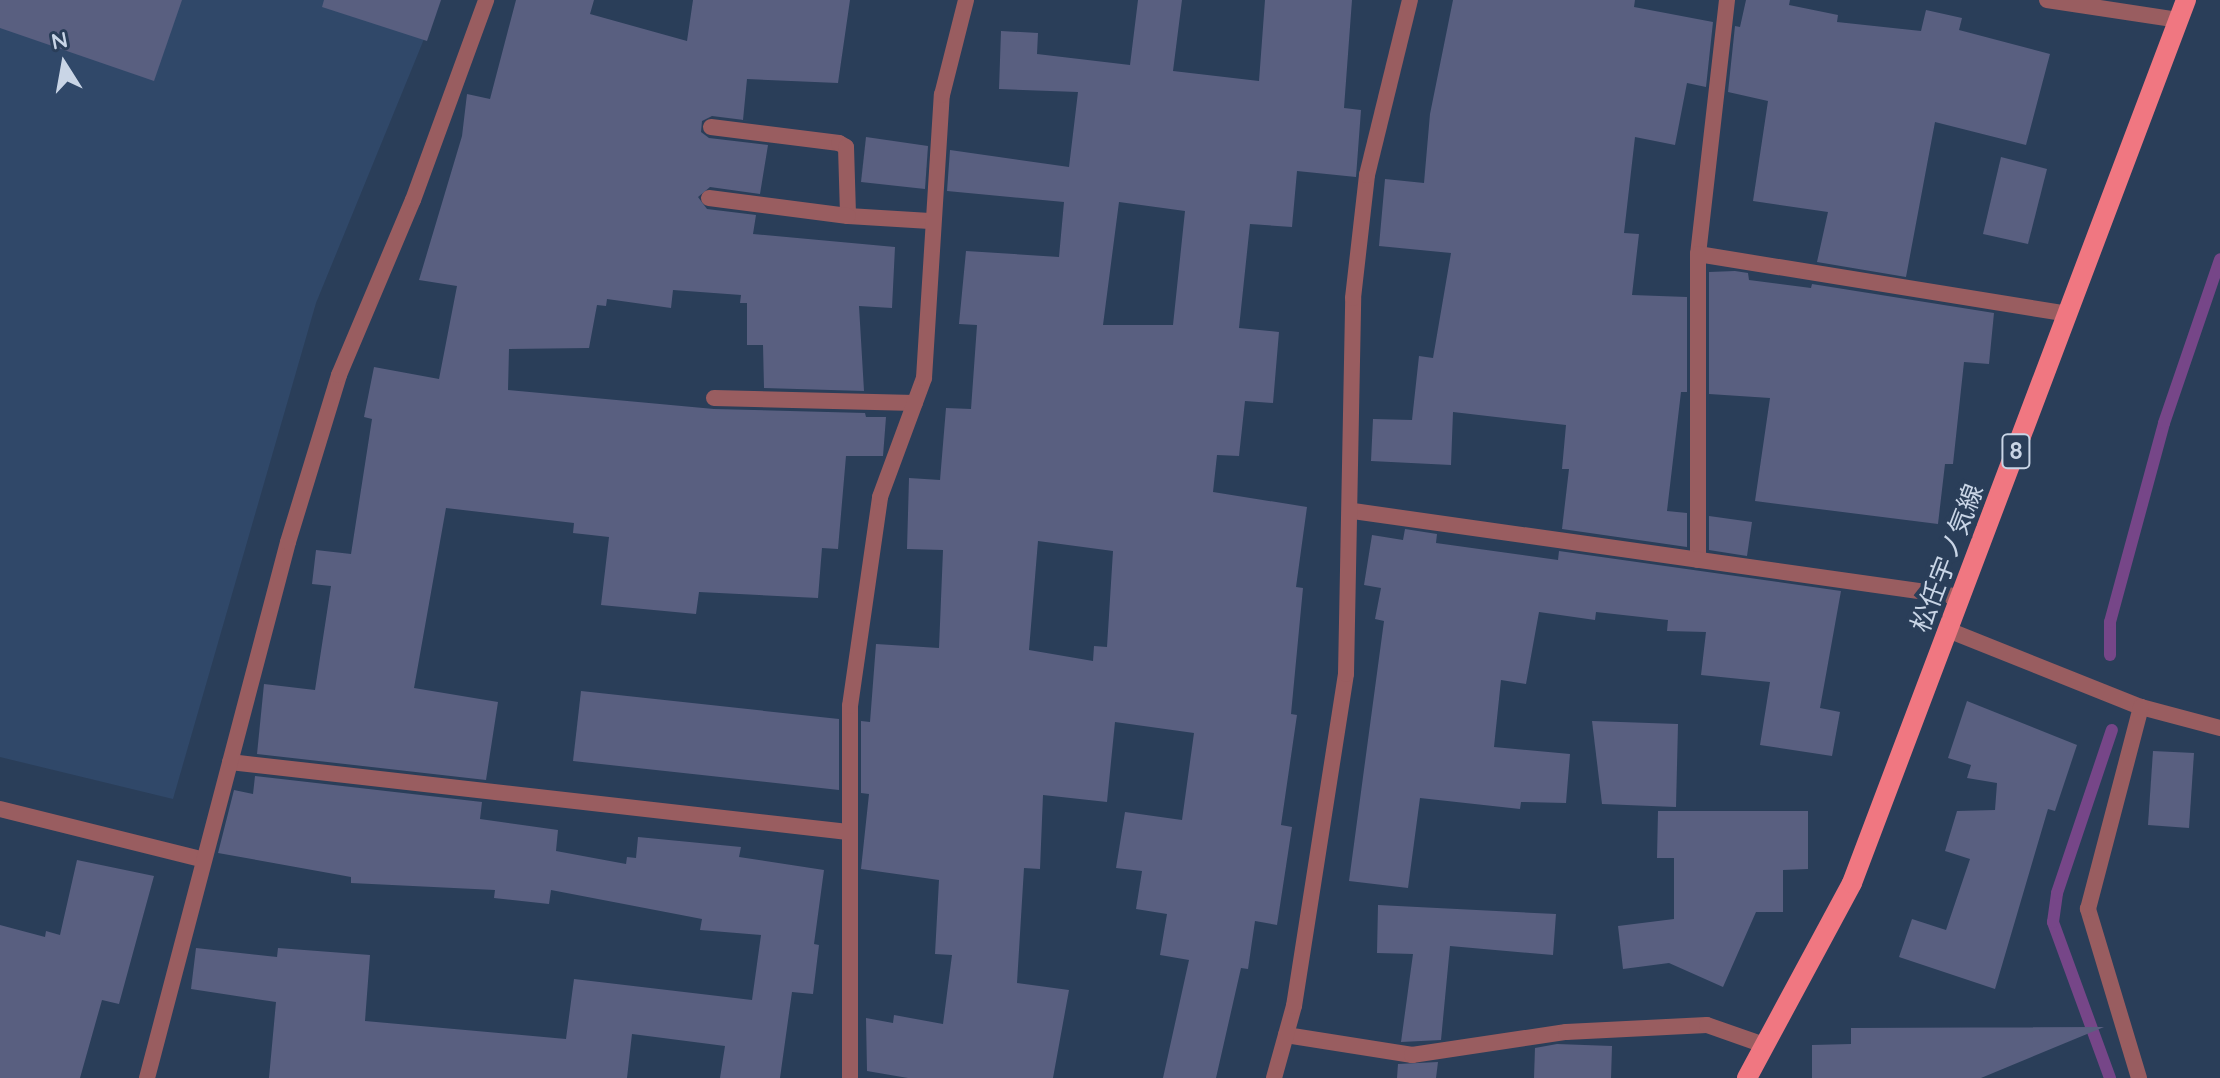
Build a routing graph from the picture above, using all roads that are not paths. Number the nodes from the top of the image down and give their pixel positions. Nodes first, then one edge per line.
1 (486, 0) edge
2 (966, 0) edge
3 (1410, 0) edge
4 (1727, 0) edge
5 (2047, 0) edge
6 (2183, 10) edge
7 (711, 127) dead end
8 (709, 198) dead end
9 (848, 216) junction
10 (930, 221) junction
11 (1698, 254) junction
12 (2068, 314) junction
13 (714, 398) dead end
14 (915, 403) junction
15 (1353, 511) junction
16 (1698, 560) junction
17 (1961, 597) junction
18 (1948, 630) junction
19 (2141, 707) junction
20 (2220, 728) edge
21 (230, 762) junction
22 (0, 809) edge
23 (848, 832) junction
24 (204, 860) junction
25 (1286, 1035) junction
26 (1764, 1045) junction
27 (147, 1078) edge
28 (850, 1078) edge
29 (1274, 1078) edge
30 (1747, 1078) edge
31 (2139, 1078) edge

1 - 21 street
2 - 10 street
3 - 15 street
4 - 11 street
5 - 6 street
6 - 12 main road, 松任宇ノ気線 / 8
7 - 9 street
8 - 9 street
9 - 10 street
10 - 14 street
11 - 12 street
11 - 16 street
12 - 17 main road, 松任宇ノ気線 / 8
13 - 14 street
14 - 23 street
15 - 16 street
15 - 25 street
16 - 17 street
17 - 18 main road, 松任宇ノ気線 / 8
18 - 19 street
18 - 26 main road, 松任宇ノ気線 / 8
19 - 20 street
19 - 31 street
21 - 23 street
21 - 24 street
22 - 24 street
23 - 28 street
24 - 27 street
25 - 26 street
25 - 29 street
26 - 30 main road, 松任宇ノ気線 / 8

